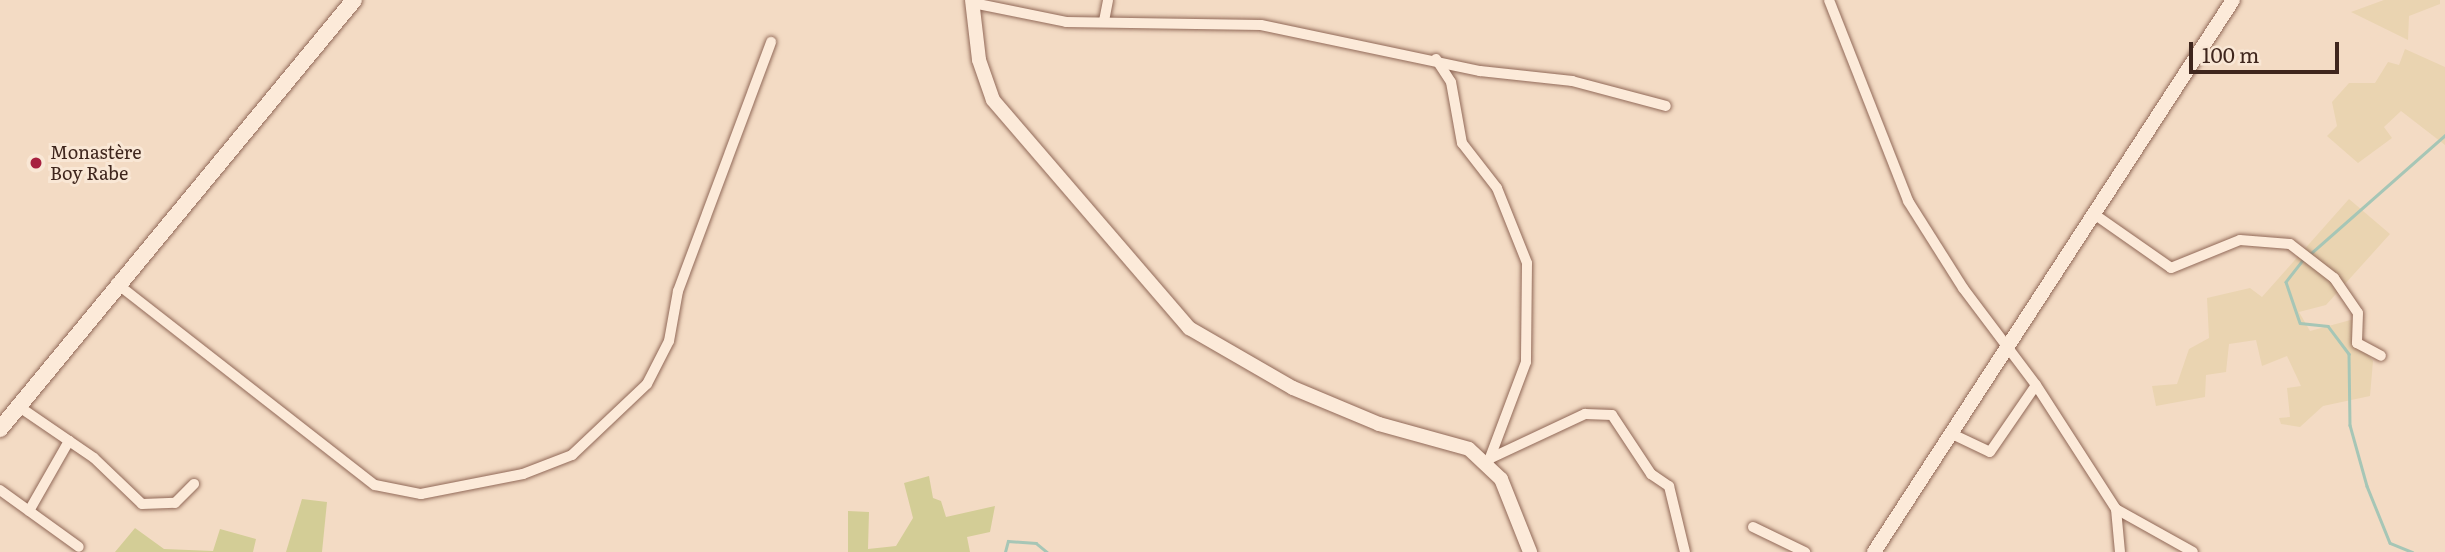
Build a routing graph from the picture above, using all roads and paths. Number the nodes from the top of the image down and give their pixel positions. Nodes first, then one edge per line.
1 (1108, 0) edge
2 (1829, 0) edge
3 (2233, 0) edge
4 (350, 1) edge
5 (972, 1) edge
6 (1104, 21) junction
7 (771, 42) dead end
8 (1433, 57) junction
9 (1666, 106) dead end
10 (2094, 214) junction
11 (116, 283) junction
12 (2006, 348) junction
13 (2381, 356) dead end
14 (2036, 385) junction
15 (18, 406) junction
16 (0, 429) edge
17 (1950, 433) junction
18 (69, 441) junction
19 (1489, 461) junction
20 (194, 484) dead end
21 (0, 490) edge
22 (2116, 509) junction
23 (29, 511) junction
24 (1753, 527) dead end
25 (79, 547) dead end
26 (1530, 552) edge
27 (1685, 552) edge
28 (1805, 552) edge
29 (1874, 552) edge
30 (2120, 552) edge
31 (2193, 552) edge

1 - 6 street
2 - 12 street
3 - 10 street
4 - 11 main road
5 - 6 street
5 - 19 street
6 - 8 street
7 - 11 street
8 - 9 street
8 - 19 street
10 - 12 street
10 - 13 street
11 - 15 main road
12 - 14 street
12 - 17 street
14 - 17 street
14 - 22 street
15 - 16 main road
15 - 18 street
17 - 29 street
18 - 20 street
18 - 23 street
19 - 26 street
19 - 27 street
21 - 23 street
22 - 30 street
22 - 31 street
23 - 25 street
24 - 28 street

